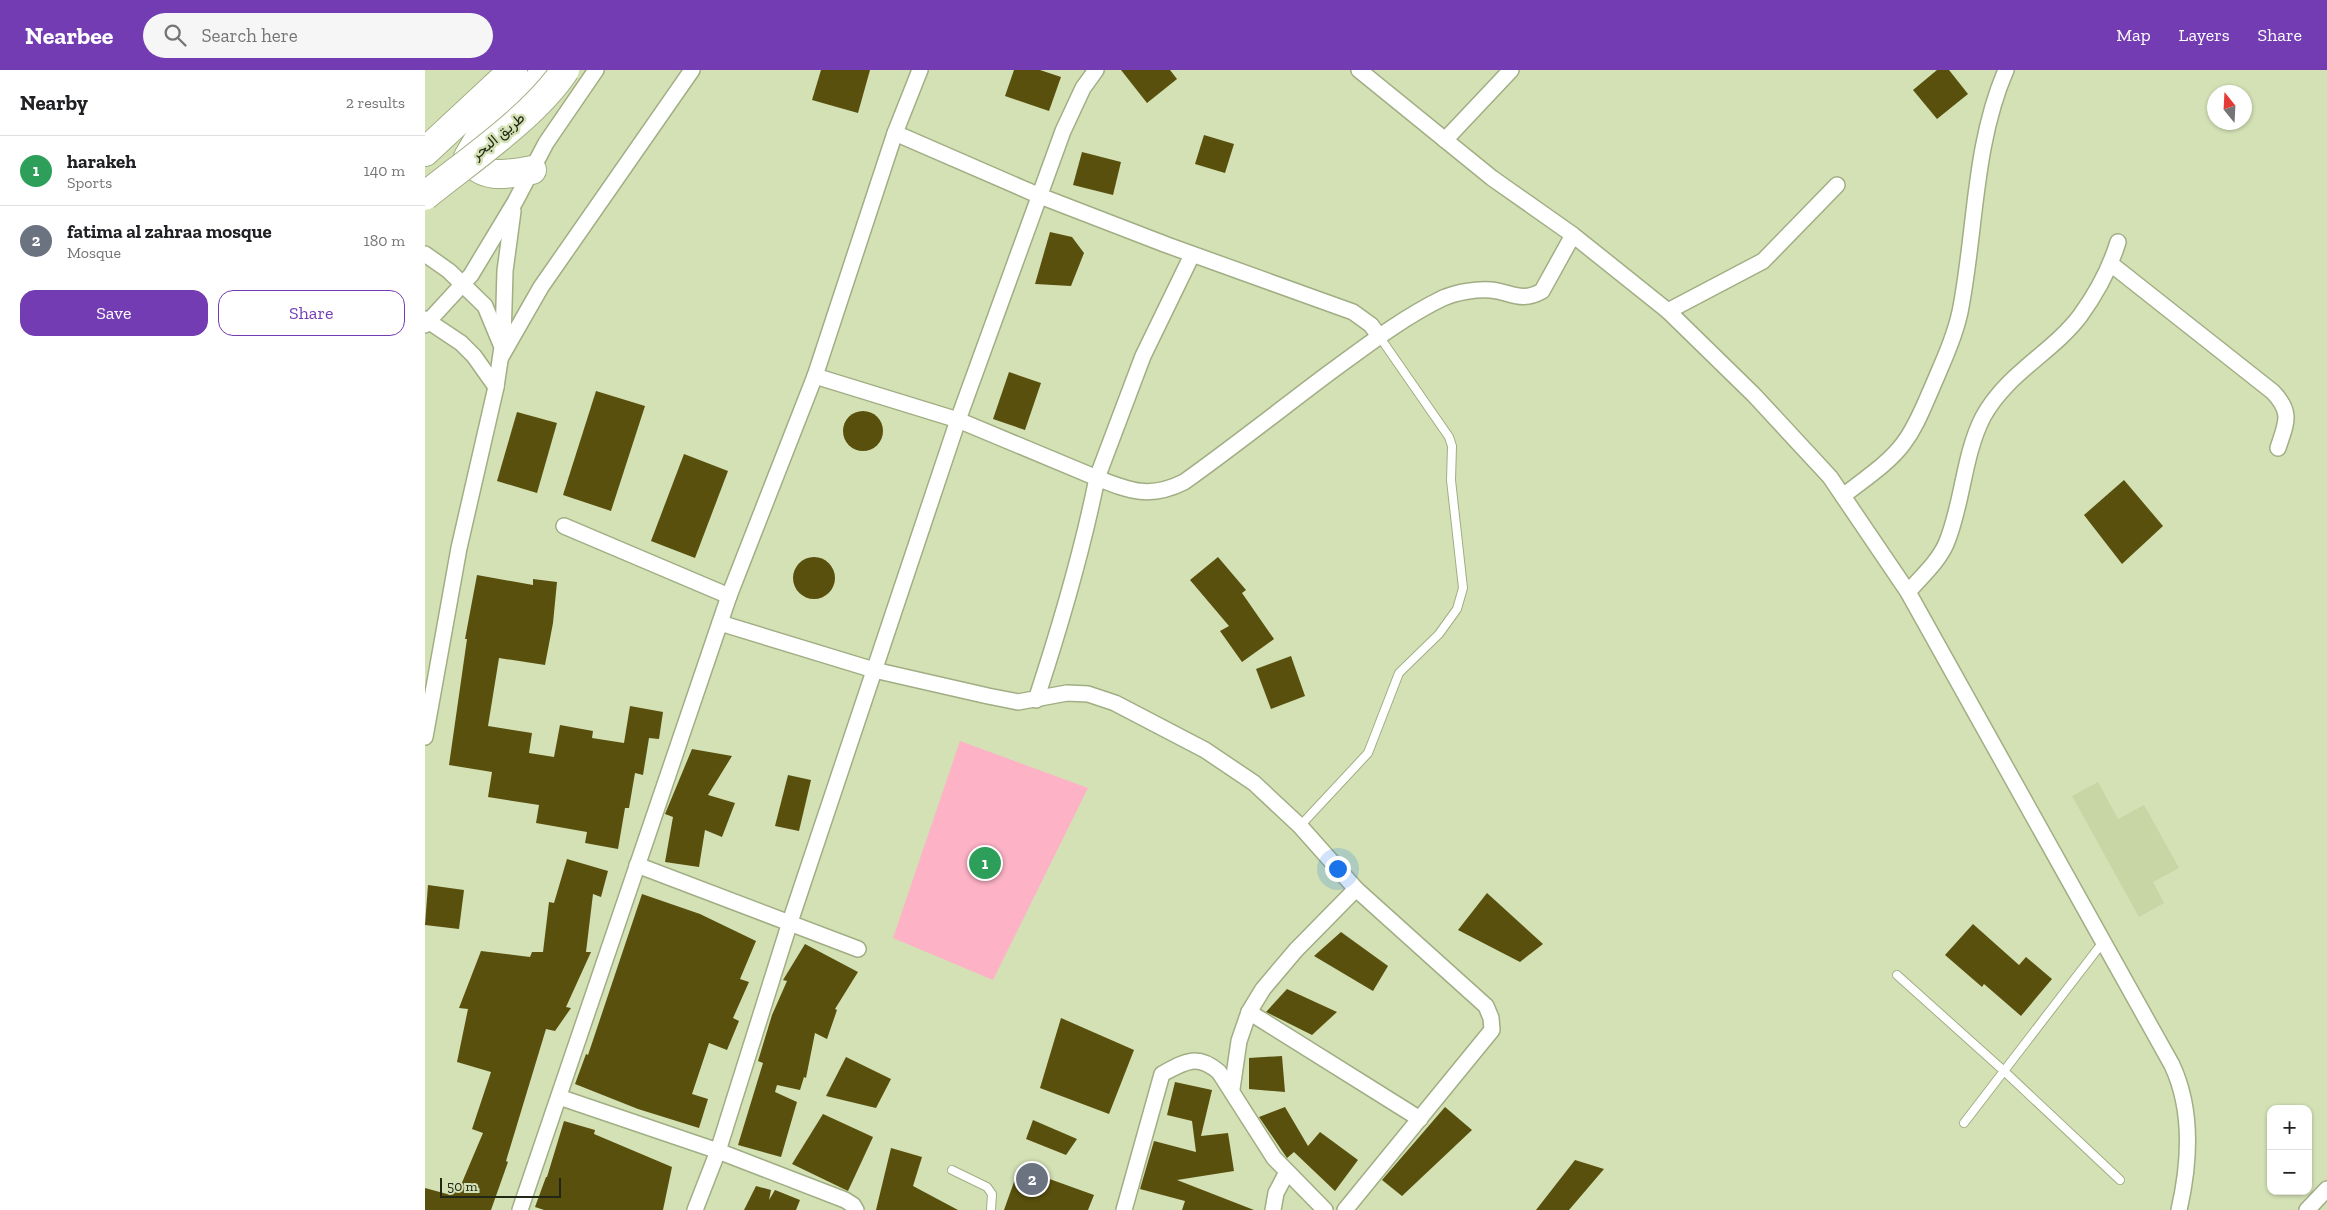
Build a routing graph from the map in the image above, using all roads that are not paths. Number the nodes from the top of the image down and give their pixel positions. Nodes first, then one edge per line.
1 (513, 70) edge
2 (547, 70) edge
3 (565, 70) edge
4 (596, 70) edge
5 (692, 70) edge
6 (920, 70) edge
7 (1096, 70) edge
8 (1359, 70) edge
9 (1511, 70) edge
10 (2006, 70) edge
11 (895, 133) junction
12 (1445, 140) junction
13 (426, 149) edge
14 (532, 170) junction
15 (1837, 185) dead end
16 (425, 196) edge
17 (1040, 196) junction
18 (515, 202) junction
19 (1573, 236) junction
20 (2118, 242) dead end
21 (426, 254) edge
22 (1193, 254) junction
23 (2111, 264) junction
24 (463, 284) junction
25 (1668, 311) junction
26 (426, 322) edge
27 (1379, 336) junction
28 (501, 352) junction
29 (815, 376) junction
30 (496, 387) junction
31 (958, 420) junction
32 (2278, 448) dead end
33 (1097, 478) junction
34 (1843, 496) junction
35 (564, 526) dead end
36 (1908, 592) junction
37 (729, 596) junction
38 (720, 623) junction
39 (874, 670) junction
40 (1036, 700) junction
41 (425, 736) edge
42 (1300, 826) junction
43 (637, 865) junction
44 (1356, 889) junction
45 (791, 922) junction
46 (2104, 940) junction
47 (858, 949) dead end
48 (1897, 975) dead end
49 (1249, 1012) junction
50 (2004, 1071) junction
51 (1231, 1089) junction
52 (559, 1097) junction
53 (1420, 1118) junction
54 (1964, 1122) dead end
55 (718, 1151) junction
56 (953, 1170) dead end
57 (1287, 1172) junction
58 (2120, 1180) dead end
59 (2327, 1189) edge
60 (520, 1210) edge
61 (695, 1210) edge
62 (856, 1210) edge
63 (991, 1210) edge
64 (1124, 1210) edge
65 (1273, 1210) edge
66 (1325, 1210) edge
67 (1345, 1210) edge
68 (2179, 1210) edge
69 (2307, 1210) edge

1 - 13 highway
2 - 14 highway
3 - 16 highway, طريق البحر, bridge
4 - 14 street
5 - 28 street
6 - 11 street
7 - 17 street
8 - 12 street
9 - 12 street
10 - 34 street
11 - 17 street
11 - 29 street
12 - 19 street
14 - 18 street
15 - 25 street
17 - 22 street
17 - 31 street
18 - 24 street
18 - 28 street
19 - 25 street
19 - 27 street
20 - 23 street
21 - 24 street
22 - 27 street
22 - 33 street
23 - 32 street
23 - 36 street
24 - 26 street
24 - 28 street
25 - 34 street
26 - 30 street
27 - 33 street
27 - 42 lane
28 - 30 street
29 - 31 street
29 - 37 street
30 - 41 street
31 - 33 street
31 - 39 street
33 - 40 street
34 - 36 street
35 - 37 street
36 - 46 street
37 - 38 street
38 - 39 street
38 - 43 street
39 - 40 street
39 - 45 street
40 - 42 street
42 - 44 street
43 - 45 street
43 - 52 street
44 - 49 street
44 - 53 street
45 - 47 street
45 - 55 street
46 - 50 lane
46 - 68 street
48 - 50 lane
49 - 51 street
49 - 53 street
50 - 54 lane
50 - 58 lane
51 - 57 street
51 - 64 street
52 - 55 street
52 - 60 street
53 - 67 street
55 - 61 street
55 - 62 street
56 - 63 lane
57 - 65 street
57 - 66 street
59 - 69 street

